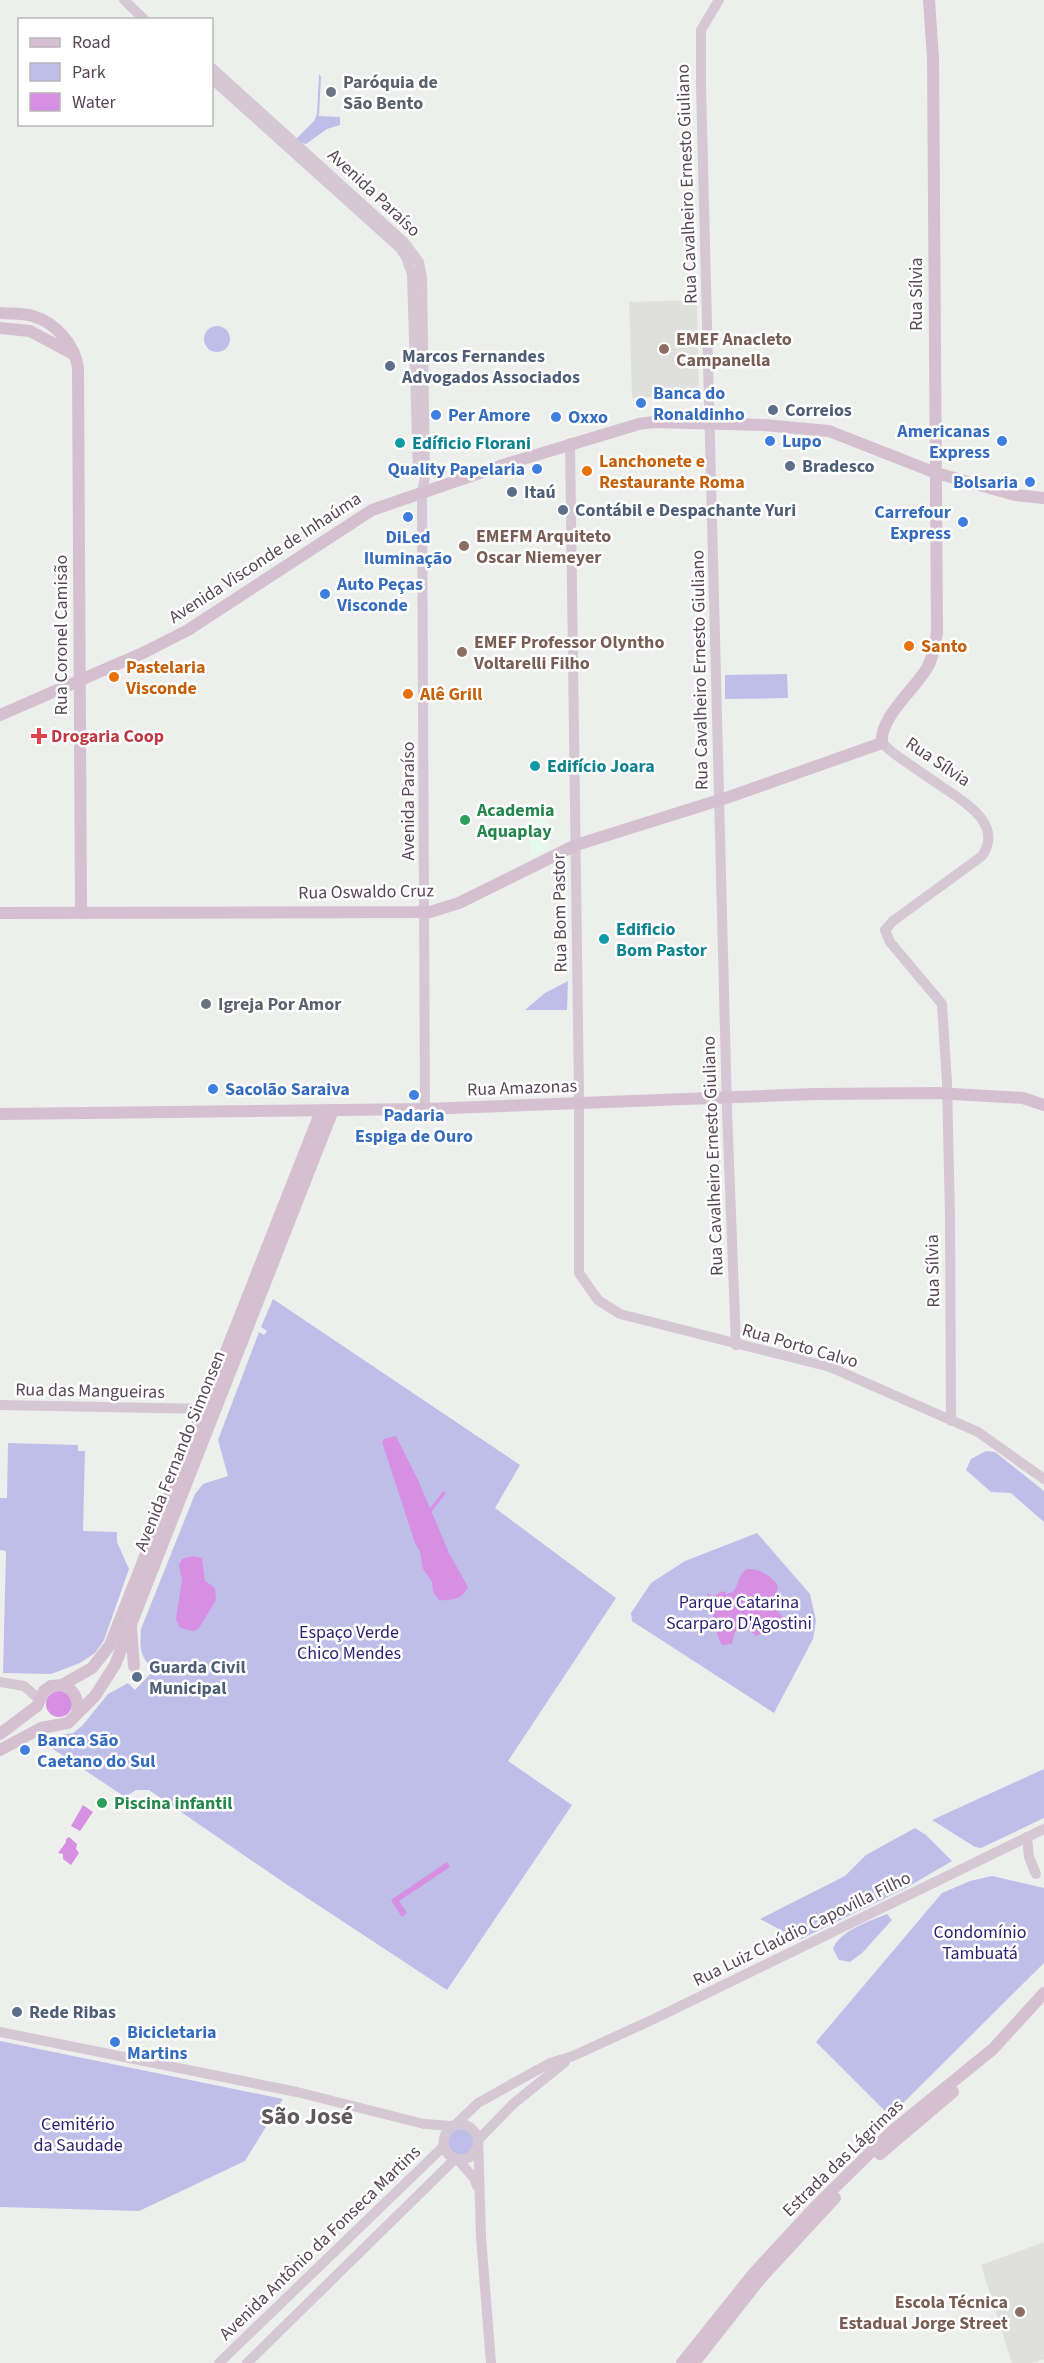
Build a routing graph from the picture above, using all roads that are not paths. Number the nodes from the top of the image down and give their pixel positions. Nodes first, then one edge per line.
1 (124, 0) edge
2 (135, 0) edge
3 (719, 0) edge
4 (929, 0) edge
5 (143, 18) edge
6 (154, 18) edge
7 (213, 70) edge
8 (213, 80) edge
9 (0, 313) edge
10 (0, 328) edge
11 (76, 357) junction
12 (710, 424) junction
13 (570, 443) junction
14 (936, 472) junction
15 (422, 492) junction
16 (1044, 498) edge
17 (80, 680) junction
18 (0, 715) edge
19 (882, 743) junction
20 (719, 800) junction
21 (576, 846) junction
22 (425, 912) junction
23 (0, 913) edge
24 (81, 913) junction
25 (947, 1094) junction
26 (727, 1097) junction
27 (579, 1103) junction
28 (1044, 1105) edge
29 (425, 1109) junction
30 (327, 1111) junction
31 (0, 1114) edge
32 (579, 1274) joint
33 (736, 1345) junction
34 (0, 1405) edge
35 (209, 1410) junction
36 (951, 1421) junction
37 (1044, 1479) edge
38 (131, 1626) junction
39 (134, 1666) dead end
40 (0, 1682) edge
41 (62, 1685) junction
42 (38, 1703) junction
43 (77, 1713) junction
44 (54, 1725) junction
45 (0, 1734) edge
46 (0, 1750) edge
47 (1044, 1829) edge
48 (1027, 1837) junction
49 (1036, 1874) dead end
50 (1044, 1993) edge
51 (1044, 2004) edge
52 (0, 2032) edge
53 (573, 2056) junction
54 (520, 2079) junction
55 (530, 2090) junction
56 (424, 2124) junction
57 (454, 2125) junction
58 (478, 2143) junction
59 (444, 2144) junction
60 (457, 2159) junction
61 (480, 2198) junction
62 (219, 2363) edge
63 (247, 2363) edge
64 (491, 2363) edge
65 (682, 2363) edge
66 (694, 2363) edge

1 - 5 street
2 - 6 street
3 - 12 street, Rua Cavalheiro Ernesto Giuliano
4 - 14 main road, Rua Sílvia
7 - 15 street, Avenida Paraíso
8 - 15 street, Avenida Paraíso
9 - 11 main road
10 - 11 main road
11 - 17 main road, Rua Coronel Camisão
12 - 13 main road, Avenida Visconde de Inhaúma
12 - 14 main road, Avenida Visconde de Inhaúma
12 - 20 street, Rua Cavalheiro Ernesto Giuliano
13 - 15 main road, Avenida Visconde de Inhaúma
13 - 21 street, Rua Bom Pastor
14 - 16 main road, Avenida Visconde de Inhaúma
14 - 19 main road, Rua Sílvia
15 - 17 main road, Avenida Visconde de Inhaúma
15 - 22 street, Avenida Paraíso
17 - 18 main road, Avenida Visconde de Inhaúma
17 - 24 main road, Rua Coronel Camisão
19 - 20 main road, Rua Oswaldo Cruz
19 - 25 street, Rua Sílvia
20 - 21 main road, Rua Oswaldo Cruz
20 - 26 street, Rua Cavalheiro Ernesto Giuliano
21 - 22 main road, Rua Oswaldo Cruz
21 - 27 street, Rua Bom Pastor
22 - 24 main road, Rua Oswaldo Cruz
22 - 29 street, Avenida Paraíso
23 - 24 main road, Rua Oswaldo Cruz
25 - 26 main road, Rua Amazonas
25 - 28 main road, Rua Amazonas
25 - 36 street, Rua Sílvia
26 - 27 main road, Rua Amazonas
26 - 33 street, Rua Cavalheiro Ernesto Giuliano
27 - 29 main road, Rua Amazonas
27 - 32 street, Rua Bom Pastor
29 - 30 main road, Rua Amazonas
30 - 31 main road, Rua Amazonas
30 - 35 main road, Avenida Fernando Simonsen
32 - 33 street, Rua Porto Calvo
33 - 36 street, Rua Porto Calvo
34 - 35 street, Rua das Mangueiras
35 - 38 main road, Avenida Fernando Simonsen
35 - 41 main road, Avenida Fernando Simonsen
36 - 37 street, Rua Porto Calvo
38 - 39 main road
38 - 43 main road, Avenida Fernando Simonsen
40 - 42 street
41 - 42 main road, Avenida Fernando Simonsen
41 - 43 main road
42 - 44 main road
42 - 45 main road, Avenida Fernando Simonsen
43 - 44 main road, Avenida Fernando Simonsen
44 - 46 main road, Avenida Fernando Simonsen
47 - 48 street, Rua Luiz Claúdio Capovilla Filho
48 - 49 street
48 - 53 street, Rua Luiz Claúdio Capovilla Filho
50 - 65 main road, Estrada das Lágrimas
51 - 66 main road, Estrada das Lágrimas
52 - 56 street
53 - 54 street, Rua Luiz Claúdio Capovilla Filho
53 - 55 street, Rua Luiz Claúdio Capovilla Filho
54 - 55 street
54 - 57 street, Rua Luiz Claúdio Capovilla Filho
55 - 58 street, Rua Luiz Claúdio Capovilla Filho
56 - 57 street
56 - 59 street
57 - 58 street
57 - 59 street
58 - 60 street
58 - 61 street
59 - 60 street
59 - 62 street, Avenida Antônio da Fonseca Martins
60 - 61 street
60 - 63 street, Avenida Antônio da Fonseca Martins
61 - 64 street

